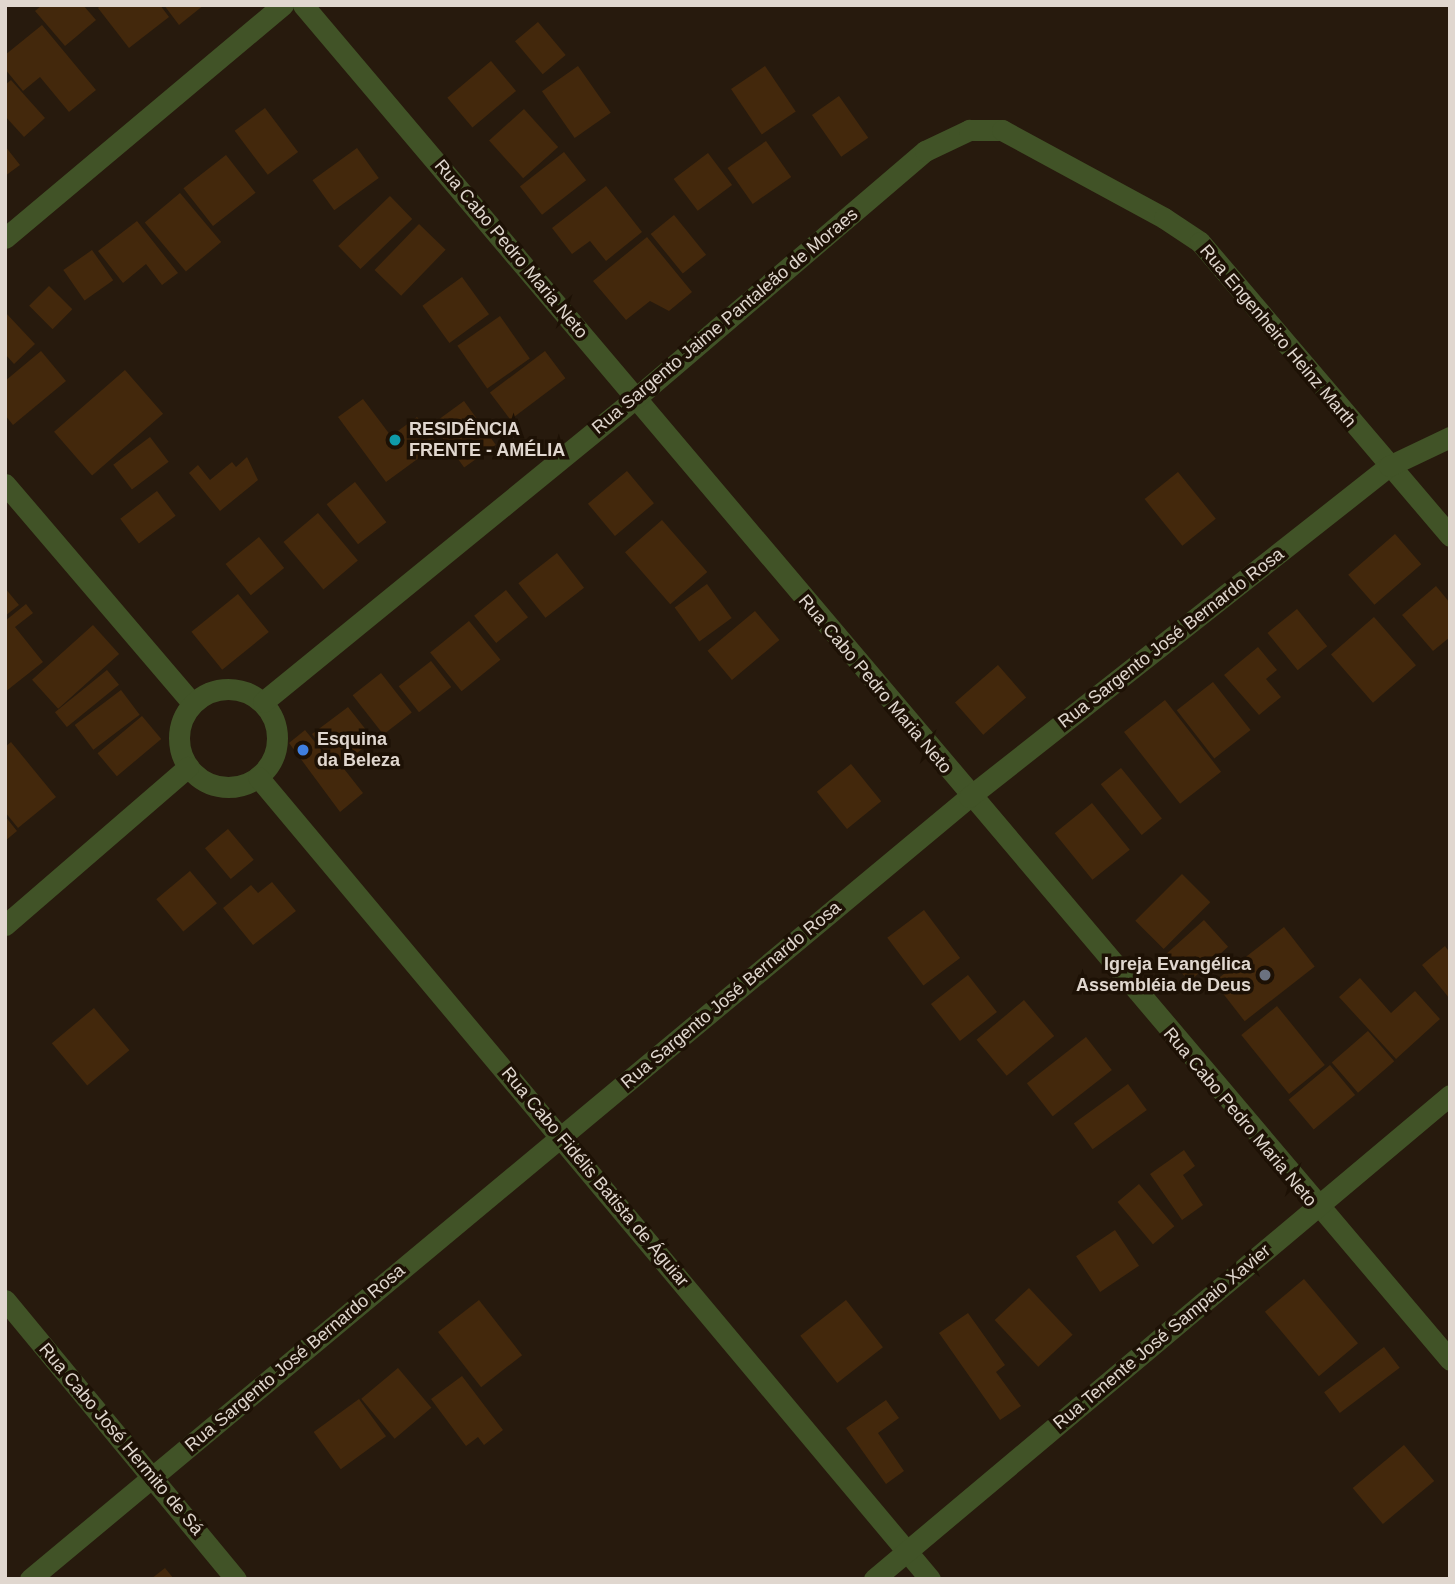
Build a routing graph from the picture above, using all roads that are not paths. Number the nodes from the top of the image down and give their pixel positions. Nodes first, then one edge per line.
1 (283, 5) edge
2 (303, 5) edge
3 (925, 151) joint
4 (5, 239) edge
5 (637, 397) junction
6 (1450, 437) edge
7 (1389, 466) junction
8 (5, 484) edge
9 (1450, 536) edge
10 (263, 702) junction
11 (193, 704) junction
12 (188, 767) junction
13 (258, 777) junction
14 (969, 797) junction
15 (5, 925) edge
16 (1450, 1095) edge
17 (563, 1136) junction
18 (1317, 1208) junction
19 (5, 1300) edge
20 (1450, 1360) edge
21 (153, 1476) junction
22 (907, 1552) junction
23 (30, 1579) edge
24 (236, 1579) edge
25 (874, 1579) edge
26 (930, 1579) edge

1 - 4 street
2 - 5 street, Rua Cabo Pedro Maria Neto
3 - 5 street, Rua Sargento Jaime Pantaleão de Moraes
3 - 7 street, Rua Engenheiro Heinz Marth
5 - 10 street, Rua Sargento Jaime Pantaleão de Moraes
5 - 14 street, Rua Cabo Pedro Maria Neto
6 - 7 street, Rua Sargento José Bernardo Rosa
7 - 9 street, Rua Engenheiro Heinz Marth
7 - 14 street, Rua Sargento José Bernardo Rosa
8 - 11 street
10 - 11 street
10 - 13 street
11 - 12 street
12 - 13 street
12 - 15 street
13 - 17 street, Rua Cabo Fidélis Batista de Águiar
14 - 17 street, Rua Sargento José Bernardo Rosa
14 - 18 street, Rua Cabo Pedro Maria Neto
16 - 18 street, Rua Tenente José Sampaio Xavier
17 - 21 street, Rua Sargento José Bernardo Rosa
17 - 22 street, Rua Cabo Fidélis Batista de Águiar
18 - 20 street, Rua Cabo Pedro Maria Neto
18 - 22 street, Rua Tenente José Sampaio Xavier
19 - 21 street, Rua Cabo José Hermito de Sá
21 - 23 street, Rua Sargento José Bernardo Rosa
21 - 24 street, Rua Cabo José Hermito de Sá
22 - 25 street, Rua Tenente José Sampaio Xavier
22 - 26 street, Rua Cabo Fidélis Batista de Águiar

